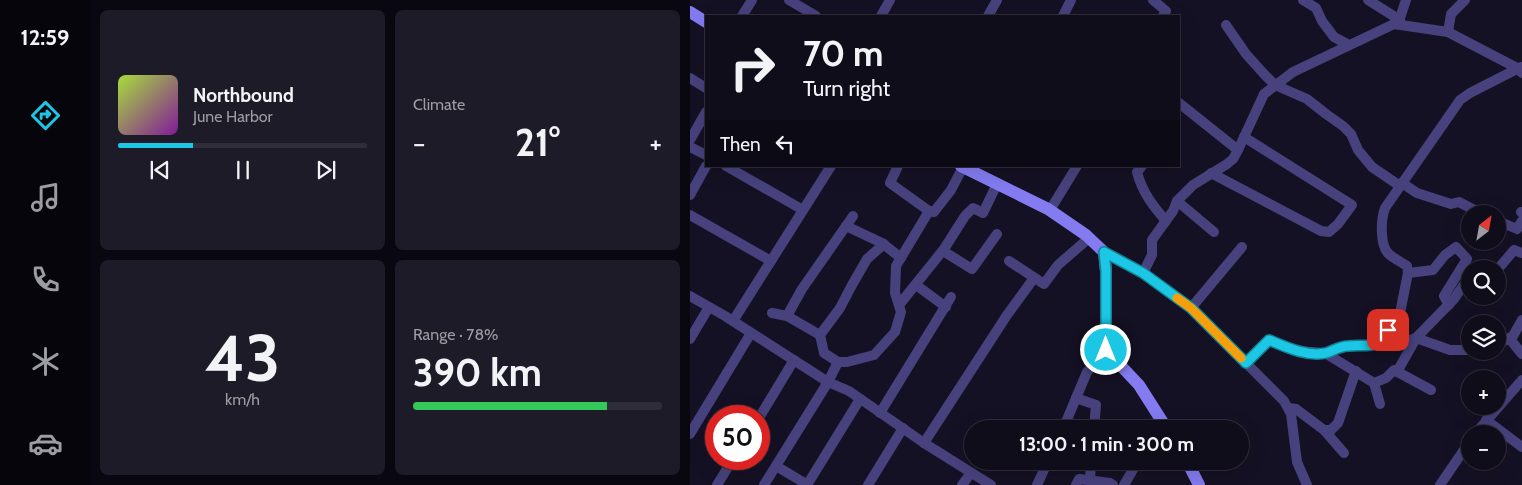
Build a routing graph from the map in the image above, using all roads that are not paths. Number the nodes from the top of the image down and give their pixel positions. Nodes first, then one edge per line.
1 (752, 0) edge
2 (789, 0) edge
3 (890, 0) edge
4 (997, 0) edge
5 (1071, 0) edge
6 (1153, 0) edge
7 (1303, 0) edge
8 (1368, 0) edge
9 (1406, 0) edge
10 (1466, 0) edge
11 (690, 12) edge
12 (993, 14) edge
13 (743, 15) edge
14 (814, 15) edge
15 (882, 15) edge
16 (1064, 15) edge
17 (1164, 15) edge
18 (705, 21) edge
19 (1399, 22) junction
20 (1226, 26) dead end
21 (1448, 32) junction
22 (1349, 45) junction
23 (1520, 69) edge
24 (690, 78) edge
25 (1275, 85) junction
26 (705, 87) edge
27 (1180, 104) edge
28 (705, 114) edge
29 (1244, 137) junction
30 (690, 140) edge
31 (690, 147) edge
32 (1238, 150) junction
33 (705, 154) edge
34 (705, 167) edge
35 (830, 167) edge
36 (898, 167) edge
37 (1076, 167) edge
38 (1141, 167) edge
39 (733, 168) edge
40 (968, 168) edge
41 (1211, 174) junction
42 (997, 184) junction
43 (1401, 185) junction
44 (690, 194) edge
45 (1178, 202) junction
46 (1466, 205) edge
47 (804, 210) junction
48 (1050, 210) junction
49 (929, 211) junction
50 (690, 215) edge
51 (853, 216) dead end
52 (1166, 221) junction
53 (1522, 221) edge
54 (1506, 224) edge
55 (846, 226) junction
56 (1214, 232) dead end
57 (997, 234) dead end
58 (1089, 238) junction
59 (884, 244) junction
60 (1242, 247) dead end
61 (943, 251) junction
62 (1104, 252) junction
63 (1522, 253) edge
64 (901, 258) junction
65 (1506, 260) edge
66 (771, 261) junction
67 (1009, 261) dead end
68 (1143, 273) junction
69 (1408, 273) junction
70 (1034, 278) junction
71 (916, 285) junction
72 (1461, 288) edge
73 (690, 296) edge
74 (951, 297) dead end
75 (1448, 304) junction
76 (899, 306) junction
77 (709, 307) junction
78 (946, 307) junction
79 (1191, 308) junction
80 (772, 313) dead end
81 (787, 316) junction
82 (1522, 320) edge
83 (733, 321) junction
84 (751, 333) junction
85 (820, 336) junction
86 (1416, 338) junction
87 (1508, 338) joint
88 (690, 339) edge
89 (1382, 339) junction
90 (1106, 350) junction
91 (1461, 350) edge
92 (1324, 353) junction
93 (1522, 354) edge
94 (794, 360) junction
95 (838, 362) junction
96 (1246, 363) junction
97 (1356, 371) junction
98 (1398, 372) junction
99 (1522, 380) edge
100 (828, 382) junction
101 (1374, 383) junction
102 (1431, 390) dead end
103 (1076, 398) junction
104 (860, 399) junction
105 (1380, 404) dead end
106 (767, 405) edge
107 (1289, 408) junction
108 (880, 413) junction
109 (1067, 420) edge
110 (1095, 420) edge
111 (1161, 420) edge
112 (1486, 420) junction
113 (1482, 425) edge
114 (903, 428) junction
115 (1324, 430) junction
116 (690, 434) edge
117 (924, 443) junction
118 (1522, 447) edge
119 (1344, 453) dead end
120 (1461, 454) edge
121 (776, 466) junction
122 (727, 470) edge
123 (1044, 470) edge
124 (1133, 470) edge
125 (1192, 470) edge
126 (971, 473) junction
127 (1093, 482) edge
128 (717, 485) edge
129 (764, 485) edge
130 (807, 485) edge
131 (868, 485) edge
132 (962, 485) edge
133 (991, 485) edge
134 (1037, 485) edge
135 (1076, 485) edge
136 (1113, 485) edge
137 (1124, 485) edge
138 (1199, 485) edge
139 (1307, 485) edge
140 (1440, 485) edge

1 - 13 street
2 - 14 street
3 - 15 street
4 - 12 street
5 - 16 street
6 - 17 street
7 - 22 street
8 - 19 street
9 - 19 street
10 - 21 street
11 - 18 main road
19 - 21 street
19 - 22 street
20 - 25 street
21 - 23 street
22 - 25 street
23 - 43 street
24 - 26 street
25 - 29 street
25 - 43 street
27 - 32 street
28 - 30 street
29 - 32 street
29 - 41 street
31 - 33 street
32 - 41 street
34 - 44 street
35 - 47 street
36 - 49 street
37 - 48 street
38 - 52 street
39 - 47 street
40 - 42 main road
40 - 49 street
41 - 45 street
42 - 48 main road
42 - 61 street
43 - 46 street
43 - 69 street
45 - 52 street
45 - 56 street
47 - 66 street
48 - 58 main road
49 - 64 street
50 - 66 street
51 - 55 street
52 - 68 street
53 - 54 street
55 - 59 street
55 - 81 street
57 - 61 street
58 - 62 main road
58 - 70 street
59 - 64 street
59 - 85 street
60 - 79 street
61 - 71 street
62 - 68 street
62 - 90 main road
63 - 65 street
64 - 76 street
66 - 83 street
67 - 70 street
68 - 79 street
69 - 75 street
69 - 89 street
70 - 117 street
71 - 76 street
71 - 78 street
72 - 75 street
73 - 77 street
74 - 78 street
75 - 86 street
76 - 95 street
77 - 83 street
77 - 88 street
78 - 108 street
79 - 96 street
80 - 81 street
81 - 85 street
82 - 87 street
83 - 84 street
84 - 94 street
84 - 116 street
85 - 95 street
86 - 89 street
86 - 91 street
86 - 98 street
87 - 93 street
89 - 92 street
90 - 103 street
90 - 111 main road
92 - 96 street
92 - 97 street
94 - 100 street
94 - 106 street
95 - 100 street
96 - 107 street
97 - 101 street
97 - 115 street
98 - 101 street
98 - 102 street
99 - 112 street
100 - 104 street
100 - 121 street
101 - 105 street
103 - 109 street
103 - 110 street
104 - 108 street
104 - 130 street
107 - 115 street
107 - 139 street
108 - 114 street
112 - 113 street
112 - 118 street
114 - 117 street
114 - 131 street
115 - 119 street
117 - 126 street
120 - 140 street
121 - 129 street
121 - 130 street
122 - 128 street
123 - 134 street
124 - 137 street
125 - 138 main road
126 - 132 street
126 - 133 street
127 - 135 street
127 - 136 street

